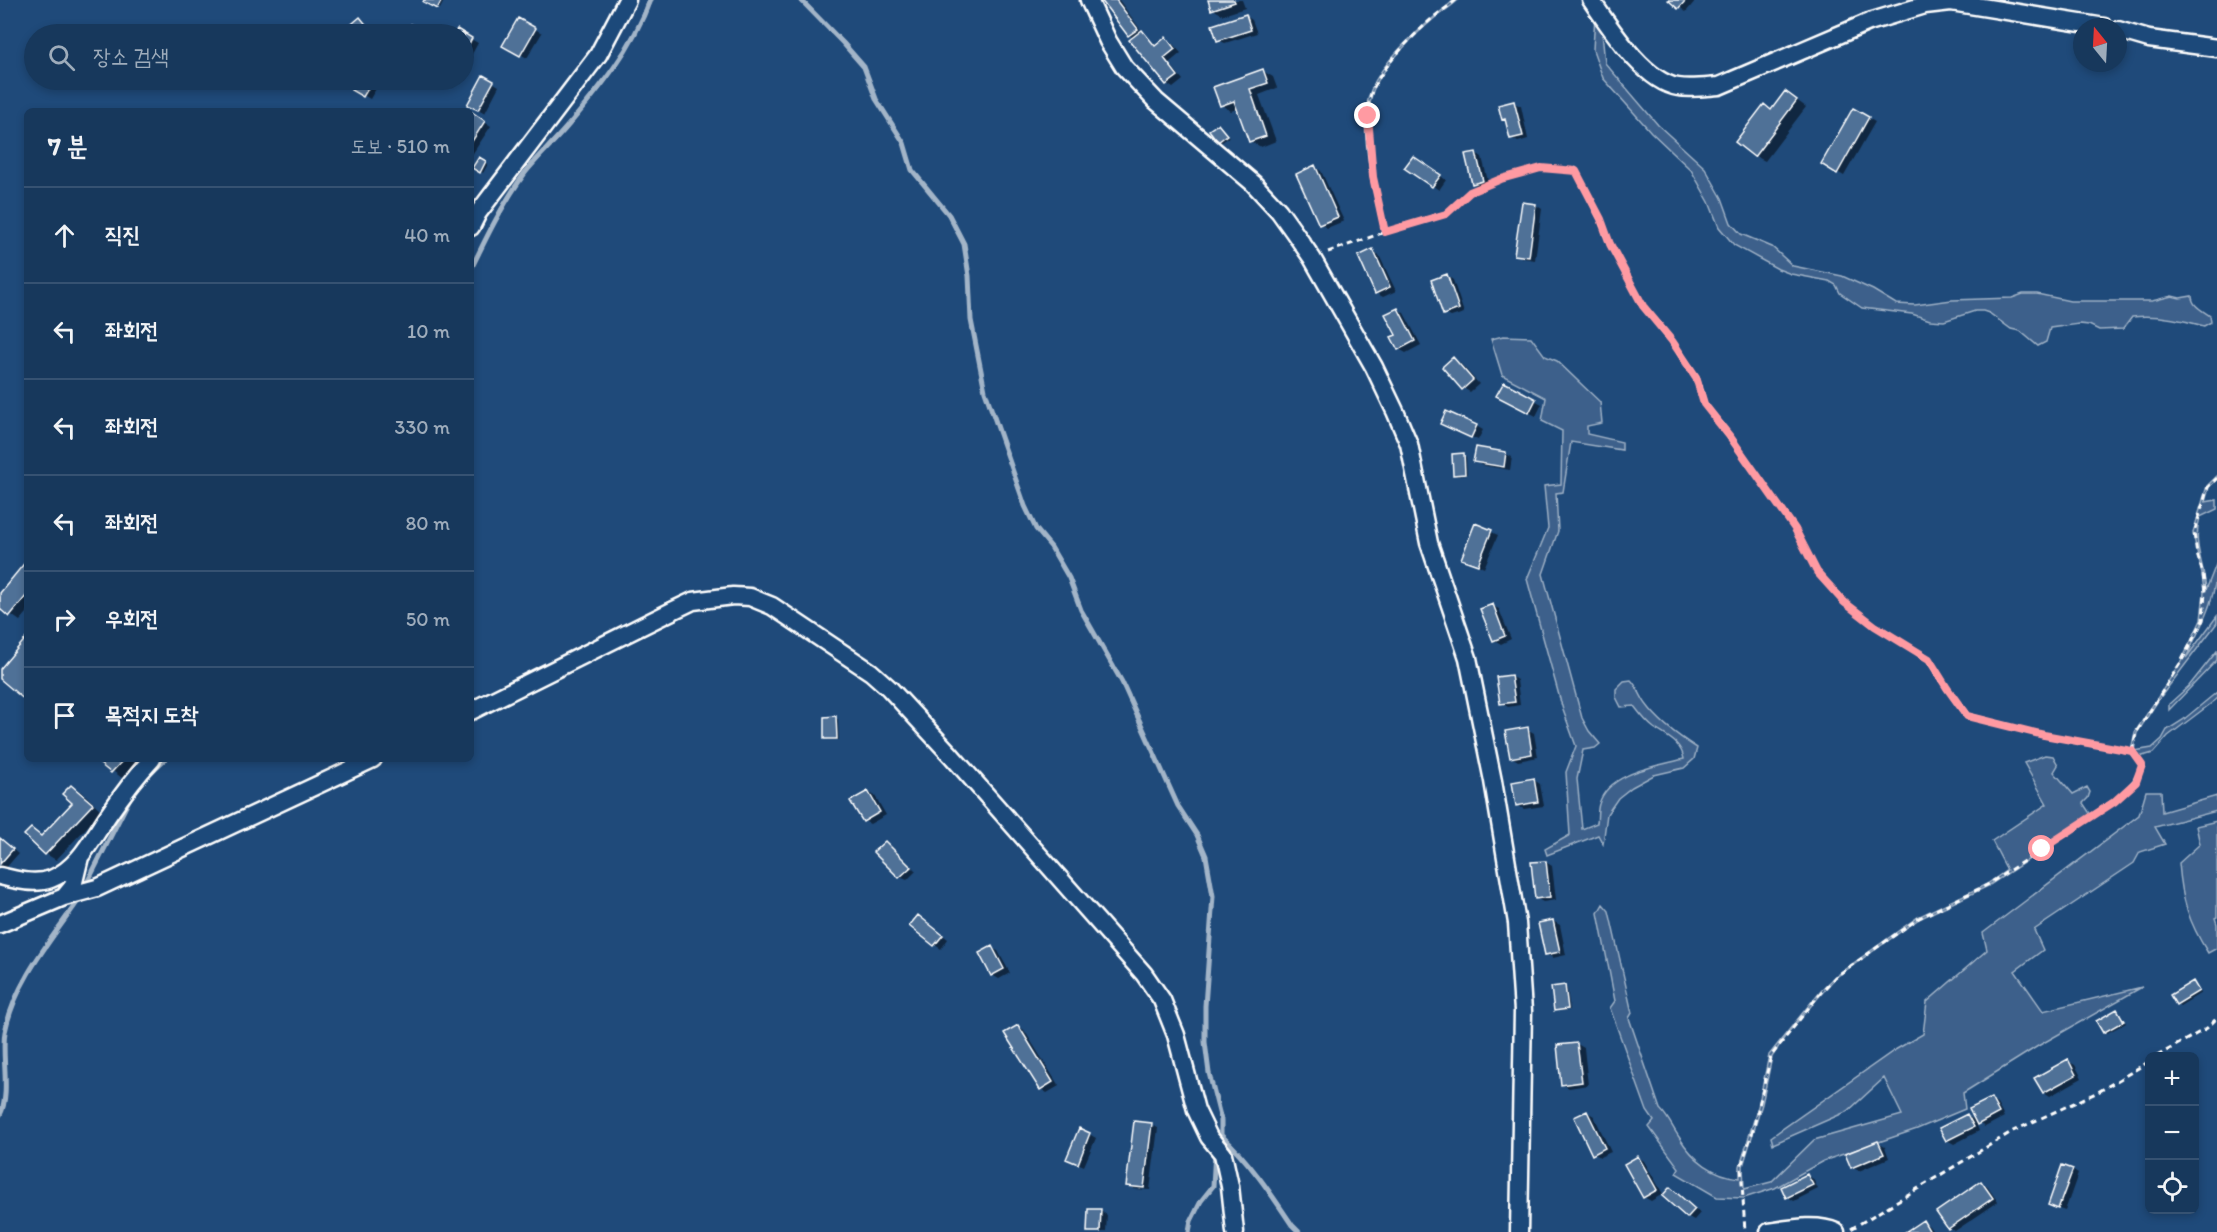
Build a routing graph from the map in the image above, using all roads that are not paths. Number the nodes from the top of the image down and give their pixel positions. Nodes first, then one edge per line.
1 (627, 0) edge
2 (1089, 0) edge
3 (1592, 0) edge
4 (2073, 22) edge
5 (2127, 33) edge
6 (2217, 48) edge
7 (474, 221) edge
8 (474, 710) edge
9 (150, 762) edge
10 (367, 762) edge
11 (80, 856) junction
12 (0, 876) edge
13 (64, 897) junction
14 (0, 924) edge
15 (1235, 1232) edge
16 (1519, 1232) edge
17 (1769, 1232) edge
18 (1836, 1232) edge

1 - 7 street
2 - 16 street
3 - 4 street
5 - 6 street
8 - 15 street
9 - 11 street
10 - 13 street
11 - 12 street
11 - 13 street
13 - 14 street
17 - 18 street

